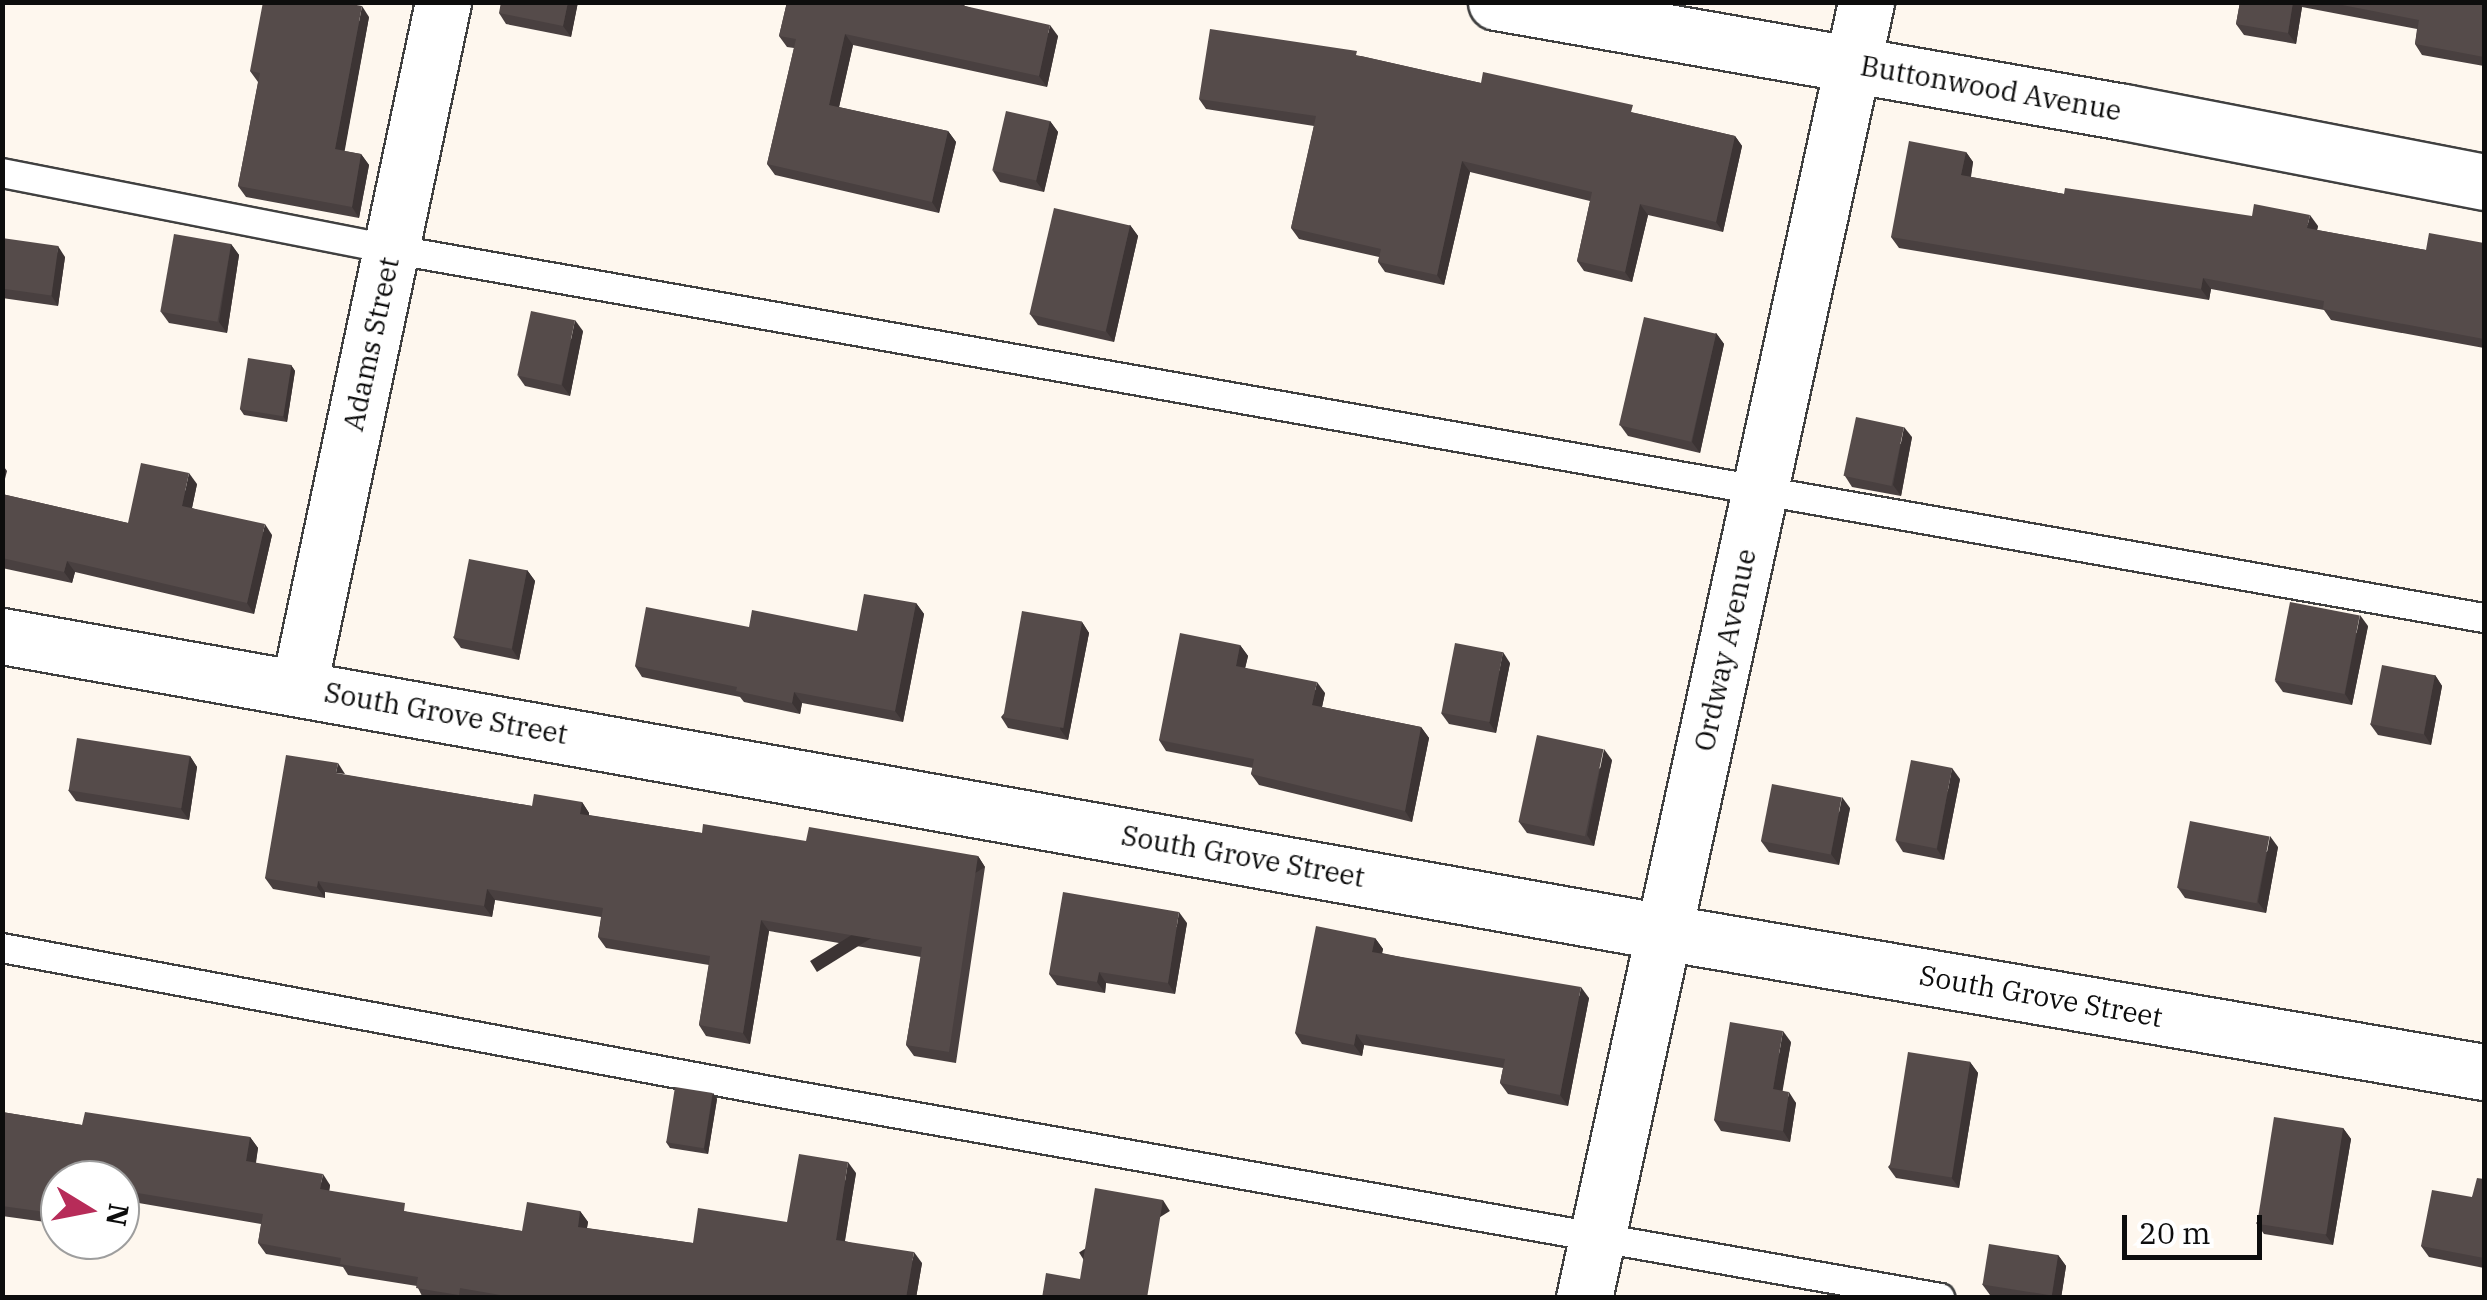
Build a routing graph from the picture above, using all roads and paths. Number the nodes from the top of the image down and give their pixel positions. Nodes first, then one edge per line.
1 (443, 2) edge
2 (1496, 2) edge
3 (1866, 2) edge
4 (1854, 64) junction
5 (2, 173) edge
6 (2484, 182) edge
7 (391, 249) junction
8 (1760, 493) junction
9 (2484, 618) edge
10 (2, 636) edge
11 (299, 686) junction
12 (1664, 932) junction
13 (2, 948) edge
14 (2484, 1072) edge
15 (1596, 1239) junction
16 (1584, 1298) edge
17 (1940, 1298) edge

1 - 7 street, Adams Street
2 - 4 street, Buttonwood Avenue
3 - 4 street, Ordway Avenue
4 - 6 street, Buttonwood Avenue
4 - 8 street, Ordway Avenue
5 - 7 lane
7 - 8 lane
7 - 11 street, Adams Street
8 - 9 lane
8 - 12 street, Ordway Avenue
10 - 11 street, South Grove Street
11 - 12 street, South Grove Street
12 - 14 street, South Grove Street
12 - 15 street, Ordway Avenue
13 - 15 lane
15 - 16 street, Ordway Avenue
15 - 17 lane

